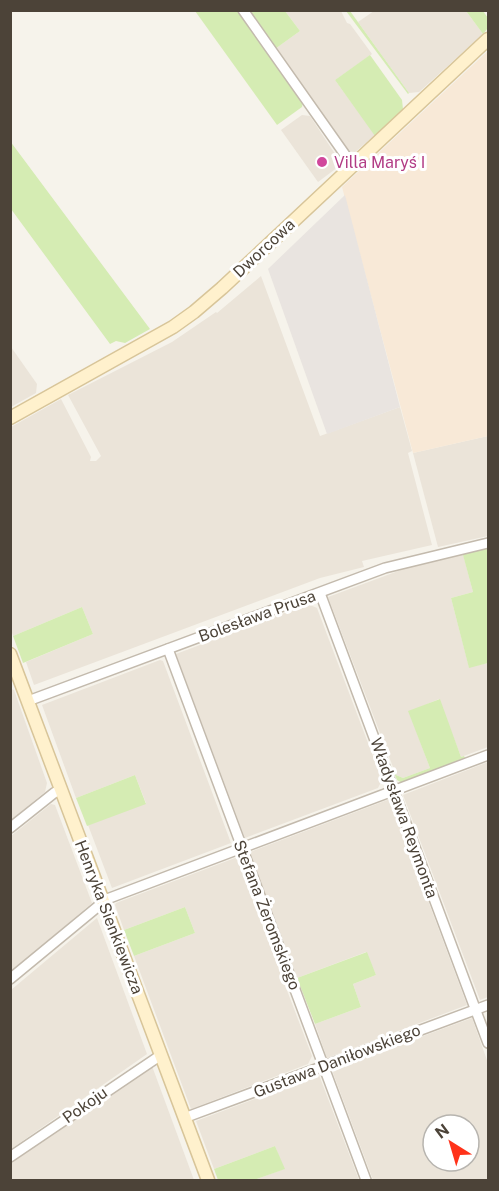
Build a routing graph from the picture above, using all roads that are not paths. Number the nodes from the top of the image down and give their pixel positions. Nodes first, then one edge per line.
1 (243, 10) edge
2 (489, 39) edge
3 (353, 166) junction
4 (10, 418) edge
5 (489, 543) edge
6 (320, 593) junction
7 (168, 649) junction
8 (10, 654) edge
9 (14, 674) edge
10 (28, 701) junction
11 (489, 755) edge
12 (61, 789) junction
13 (393, 790) junction
14 (10, 828) edge
15 (242, 847) junction
16 (103, 902) junction
17 (10, 979) edge
18 (489, 1005) edge
19 (476, 1009) junction
20 (489, 1043) edge
21 (161, 1055) junction
22 (324, 1067) junction
23 (184, 1118) junction
24 (10, 1157) edge
25 (208, 1180) edge
26 (366, 1180) edge

1 - 3 street
2 - 3 street, Dworcowa
3 - 4 street, Dworcowa
5 - 6 street, Bolesława Prusa
6 - 7 street, Bolesława Prusa
6 - 13 street, Władysława Reymonta
7 - 10 street, Bolesława Prusa
7 - 15 street, Stefana Żeromskiego
8 - 9 street, Henryka Sienkiewicza
9 - 10 street, Henryka Sienkiewicza
10 - 12 street, Henryka Sienkiewicza
11 - 13 street
12 - 14 street
12 - 16 street, Henryka Sienkiewicza
13 - 15 street
13 - 19 street, Władysława Reymonta
15 - 16 street
15 - 22 street, Stefana Żeromskiego
16 - 17 street
16 - 21 street, Henryka Sienkiewicza
18 - 19 street, Gustawa Daniłowskiego
19 - 20 street, Władysława Reymonta
19 - 22 street, Gustawa Daniłowskiego
21 - 23 street, Henryka Sienkiewicza
21 - 24 street, Pokoju
22 - 23 street, Gustawa Daniłowskiego
22 - 26 street, Stefana Żeromskiego
23 - 25 street, Henryka Sienkiewicza

